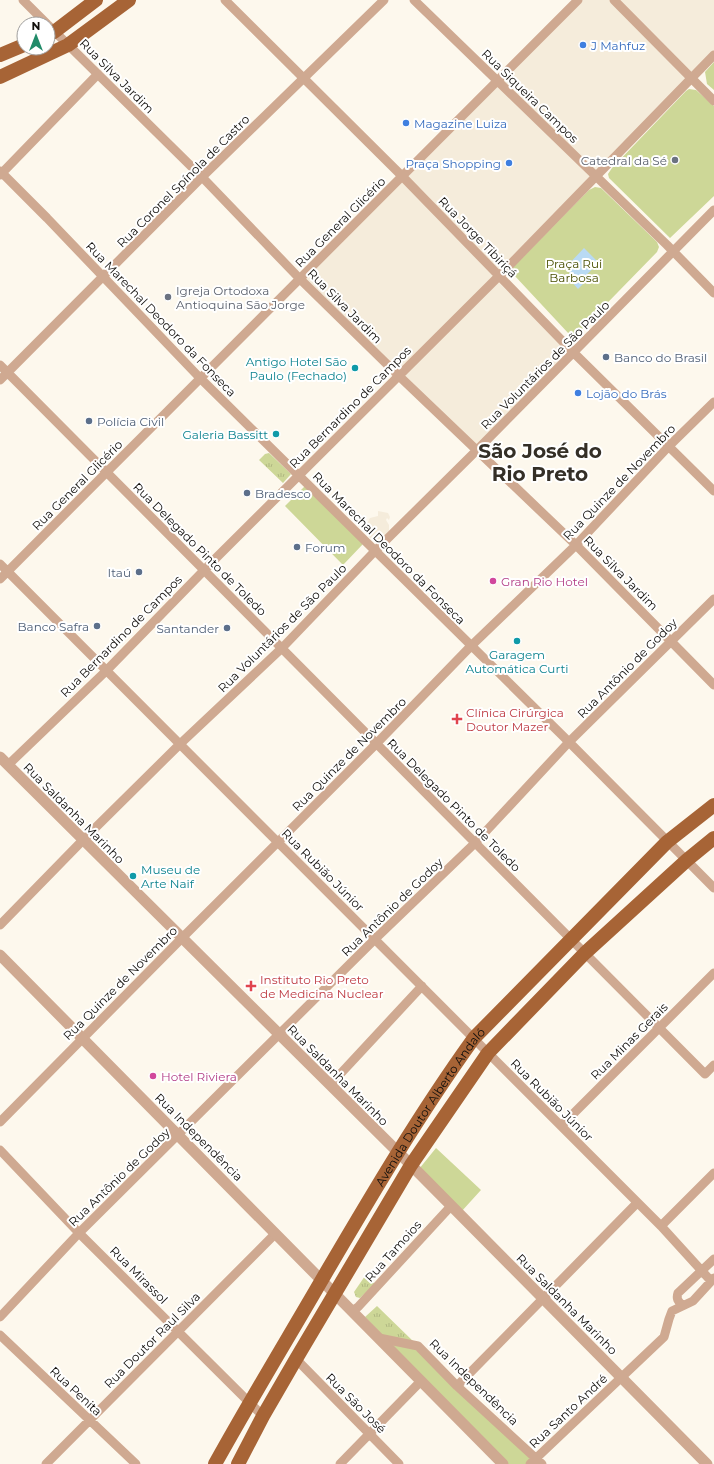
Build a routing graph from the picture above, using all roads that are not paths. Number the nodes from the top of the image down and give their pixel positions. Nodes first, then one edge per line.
1 (23, 0) edge
2 (96, 0) edge
3 (129, 0) edge
4 (225, 0) edge
5 (384, 0) edge
6 (414, 0) edge
7 (578, 0) edge
8 (614, 0) edge
9 (37, 16) edge
10 (56, 25) edge
11 (56, 35) edge
12 (68, 45) junction
13 (16, 48) edge
14 (0, 55) edge
15 (714, 55) edge
16 (98, 74) junction
17 (0, 77) edge
18 (690, 78) junction
19 (304, 79) junction
20 (497, 81) junction
21 (714, 101) edge
22 (1, 173) edge
23 (402, 176) junction
24 (595, 176) junction
25 (202, 178) junction
26 (714, 210) edge
27 (674, 252) junction
28 (499, 276) junction
29 (103, 277) junction
30 (300, 279) junction
31 (714, 293) edge
32 (574, 353) junction
33 (0, 365) edge
34 (7, 372) junction
35 (398, 376) junction
36 (200, 378) junction
37 (0, 380) edge
38 (714, 402) edge
39 (669, 446) junction
40 (476, 451) junction
41 (107, 472) junction
42 (300, 476) junction
43 (714, 491) edge
44 (576, 545) junction
45 (375, 551) junction
46 (0, 564) edge
47 (204, 570) junction
48 (8, 572) junction
49 (0, 579) edge
50 (714, 598) edge
51 (671, 641) junction
52 (471, 646) junction
53 (282, 648) junction
54 (106, 670) junction
55 (714, 685) edge
56 (569, 742) junction
57 (180, 744) junction
58 (376, 744) junction
59 (0, 757) edge
60 (8, 765) junction
61 (0, 773) edge
62 (714, 805) edge
63 (714, 838) edge
64 (83, 840) junction
65 (278, 842) junction
66 (667, 842) junction
67 (475, 843) junction
68 (687, 860) junction
69 (714, 888) edge
70 (0, 925) edge
71 (182, 938) junction
72 (570, 938) junction
73 (375, 940) junction
74 (585, 953) junction
75 (0, 955) edge
76 (714, 973) edge
77 (422, 986) junction
78 (659, 1028) junction
79 (279, 1034) junction
80 (82, 1038) junction
81 (474, 1038) junction
82 (488, 1053) junction
83 (714, 1065) edge
84 (330, 1085) junction
85 (0, 1122) edge
86 (561, 1126) junction
87 (179, 1136) junction
88 (0, 1150) edge
89 (397, 1152) junction
90 (411, 1165) junction
91 (714, 1173) edge
92 (637, 1203) junction
93 (451, 1206) junction
94 (661, 1226) junction
95 (79, 1233) junction
96 (275, 1234) junction
97 (714, 1260) edge
98 (702, 1271) junction
99 (713, 1279) edge
100 (322, 1280) junction
101 (334, 1293) junction
102 (543, 1299) junction
103 (682, 1305) junction
104 (352, 1311) junction
105 (0, 1317) edge
106 (178, 1331) junction
107 (0, 1335) edge
108 (379, 1338) junction
109 (296, 1359) junction
110 (621, 1377) junction
111 (421, 1381) junction
112 (458, 1386) junction
113 (249, 1403) junction
114 (263, 1416) junction
115 (90, 1420) junction
116 (369, 1434) junction
117 (536, 1462) edge
118 (239, 1463) edge
119 (46, 1464) edge
120 (136, 1464) edge
121 (214, 1464) edge
122 (340, 1464) edge
123 (399, 1464) edge
124 (503, 1464) edge
125 (707, 1464) edge

1 - 9 street, Rua Silva Jardim
2 - 10 main road
3 - 12 main road
4 - 19 street, Rua Jorge Tibiriçá
5 - 19 street, Rua Coronel Spínola de Castro
6 - 20 street, Rua Siqueira Campos
7 - 20 street, Rua General Glicério
8 - 18 street
11 - 12 street, Rua Silva Jardim
12 - 16 street, Rua Silva Jardim
12 - 17 main road
13 - 14 main road
15 - 18 street, Rua Bernardino de Campos
16 - 22 street
16 - 25 street, Rua Silva Jardim
18 - 21 street
18 - 24 street, Rua Bernardino de Campos
19 - 23 street, Rua Jorge Tibiriçá
19 - 25 street, Rua Coronel Spínola de Castro
20 - 23 street, Rua General Glicério
20 - 24 street, Rua Siqueira Campos
22 - 29 street, Rua Marechal Deodoro da Fonseca
23 - 28 street, Rua Jorge Tibiriçá
23 - 30 street, Rua General Glicério
24 - 27 street, Rua Siqueira Campos
24 - 28 street, Rua Bernardino de Campos
25 - 29 street, Rua Coronel Spínola de Castro
25 - 30 street, Rua Silva Jardim
26 - 27 street, Rua Voluntários de São Paulo
27 - 31 street, Rua Siqueira Campos
27 - 32 street, Rua Voluntários de São Paulo
28 - 32 street, Rua Jorge Tibiriçá
28 - 35 street, Rua Bernardino de Campos
29 - 34 street, Rua Coronel Spínola de Castro
29 - 36 street, Rua Marechal Deodoro da Fonseca
30 - 35 street, Rua Silva Jardim
30 - 36 street, Rua General Glicério
32 - 39 street, Rua Jorge Tibiriçá
32 - 40 street, Rua Voluntários de São Paulo
33 - 34 street, Rua Delegado Pinto de Toledo
34 - 37 street, Rua Coronel Spínola de Castro
34 - 41 street, Rua Delegado Pinto de Toledo
35 - 40 street, Rua Silva Jardim
35 - 42 street, Rua Bernardino de Campos
36 - 41 street, Rua General Glicério
36 - 42 street, Rua Marechal Deodoro da Fonseca
38 - 39 street, Rua Quinze de Novembro
39 - 43 street, Rua Jorge Tibiriçá
39 - 44 street, Rua Quinze de Novembro
40 - 44 street, Rua Silva Jardim
40 - 45 street, Rua Voluntários de São Paulo
41 - 47 street, Rua Delegado Pinto de Toledo
41 - 48 street, Rua General Glicério
42 - 45 street, Rua Marechal Deodoro da Fonseca
42 - 47 street, Rua Bernardino de Campos
44 - 51 street, Rua Silva Jardim
44 - 52 street, Rua Quinze de Novembro
45 - 52 street, Rua Marechal Deodoro da Fonseca
45 - 53 street, Rua Voluntários de São Paulo
46 - 48 street, Rua Rubião Júnior
47 - 53 street, Rua Delegado Pinto de Toledo
47 - 54 street, Rua Bernardino de Campos
48 - 49 street, Rua General Glicério
48 - 54 street, Rua Rubião Júnior
50 - 51 street, Rua Antônio de Godoy
51 - 55 street, Rua Silva Jardim
51 - 56 street, Rua Antônio de Godoy
52 - 56 street, Rua Marechal Deodoro da Fonseca
52 - 58 street, Rua Quinze de Novembro
53 - 57 street, Rua Voluntários de São Paulo
53 - 58 street, Rua Delegado Pinto de Toledo
54 - 57 street, Rua Rubião Júnior
54 - 60 street, Rua Bernardino de Campos
56 - 66 street, Rua Marechal Deodoro da Fonseca
56 - 67 street, Rua Antônio de Godoy
57 - 64 street, Rua Voluntários de São Paulo
57 - 65 street, Rua Rubião Júnior
58 - 65 street, Rua Quinze de Novembro
58 - 67 street, Rua Delegado Pinto de Toledo
59 - 60 street, Rua Saldanha Marinho
60 - 61 street, Rua Bernardino de Campos
60 - 64 street, Rua Saldanha Marinho
62 - 66 main road, Avenida Doutor Alberto Andaló
63 - 68 main road, Avenida Doutor Alberto Andaló
64 - 70 street, Rua Voluntários de São Paulo
64 - 71 street, Rua Saldanha Marinho
65 - 71 street, Rua Quinze de Novembro
65 - 73 street, Rua Rubião Júnior
66 - 68 street, Rua Marechal Deodoro da Fonseca
66 - 72 main road, Avenida Doutor Alberto Andaló
67 - 72 street, Rua Delegado Pinto de Toledo
67 - 73 street, Rua Antônio de Godoy
68 - 69 street, Rua Marechal Deodoro da Fonseca
68 - 74 main road, Avenida Doutor Alberto Andaló
71 - 79 street, Rua Saldanha Marinho
71 - 80 street, Rua Quinze de Novembro
72 - 74 street, Rua Delegado Pinto de Toledo
72 - 81 main road, Avenida Doutor Alberto Andaló
73 - 77 street, Rua Rubião Júnior
73 - 79 street, Rua Antônio de Godoy
74 - 78 street, Rua Delegado Pinto de Toledo
74 - 82 main road, Avenida Doutor Alberto Andaló
75 - 80 street, Rua Independência
76 - 78 street, Rua Minas Gerais
77 - 81 street, Rua Rubião Júnior
77 - 84 street
78 - 83 street, Rua Delegado Pinto de Toledo
78 - 86 street, Rua Minas Gerais
79 - 84 street, Rua Saldanha Marinho
79 - 87 street, Rua Antônio de Godoy
80 - 85 street, Rua Quinze de Novembro
80 - 87 street, Rua Independência
81 - 82 street, Rua Rubião Júnior
81 - 89 main road, Avenida Doutor Alberto Andaló
82 - 86 street, Rua Rubião Júnior
82 - 90 main road, Avenida Doutor Alberto Andaló
84 - 89 street, Rua Saldanha Marinho
86 - 92 street, Rua Rubião Júnior
87 - 95 street, Rua Antônio de Godoy
87 - 96 street, Rua Independência
88 - 95 street, Rua Mirassol
89 - 90 street, Rua Saldanha Marinho
89 - 100 main road, Avenida Doutor Alberto Andaló
90 - 93 street, Rua Saldanha Marinho
90 - 101 main road, Avenida Doutor Alberto Andaló
91 - 94 street
92 - 94 street, Rua Rubião Júnior
92 - 102 street
93 - 102 street, Rua Saldanha Marinho
93 - 104 street, Rua Tamoios
94 - 98 street, Rua Rubião Júnior
95 - 105 street, Rua Antônio de Godoy
95 - 106 street, Rua Mirassol
96 - 100 street, Rua Independência
96 - 106 street, Rua Doutor Raul Silva
97 - 98 street
98 - 99 street, Rua Rubião Júnior
98 - 103 street
99 - 103 street, Rua Santo André
100 - 101 street, Rua Independência
100 - 113 main road, Avenida Doutor Alberto Andaló
101 - 104 street, Rua Independência
101 - 109 main road, Avenida Doutor Alberto Andaló
102 - 110 street, Rua Saldanha Marinho
102 - 112 street
103 - 110 street, Rua Santo André
104 - 108 street, Rua Independência
106 - 113 street, Rua Mirassol
106 - 115 street, Rua Doutor Raul Silva
107 - 115 street, Rua Penita
108 - 111 street, Rua Independência
108 - 112 street, Rua Independência
109 - 114 main road, Avenida Doutor Alberto Andaló
109 - 116 street, Rua São José
110 - 117 street, Rua Santo André
110 - 125 street, Rua Saldanha Marinho
111 - 116 street
111 - 124 street, Rua Independência
112 - 117 street, Rua Independência
113 - 114 street, Rua Mirassol
113 - 121 main road, Avenida Doutor Alberto Andaló
114 - 118 main road, Avenida Doutor Alberto Andaló
115 - 119 street, Rua Doutor Raul Silva
115 - 120 street, Rua Penita
116 - 122 street
116 - 123 street, Rua São José

